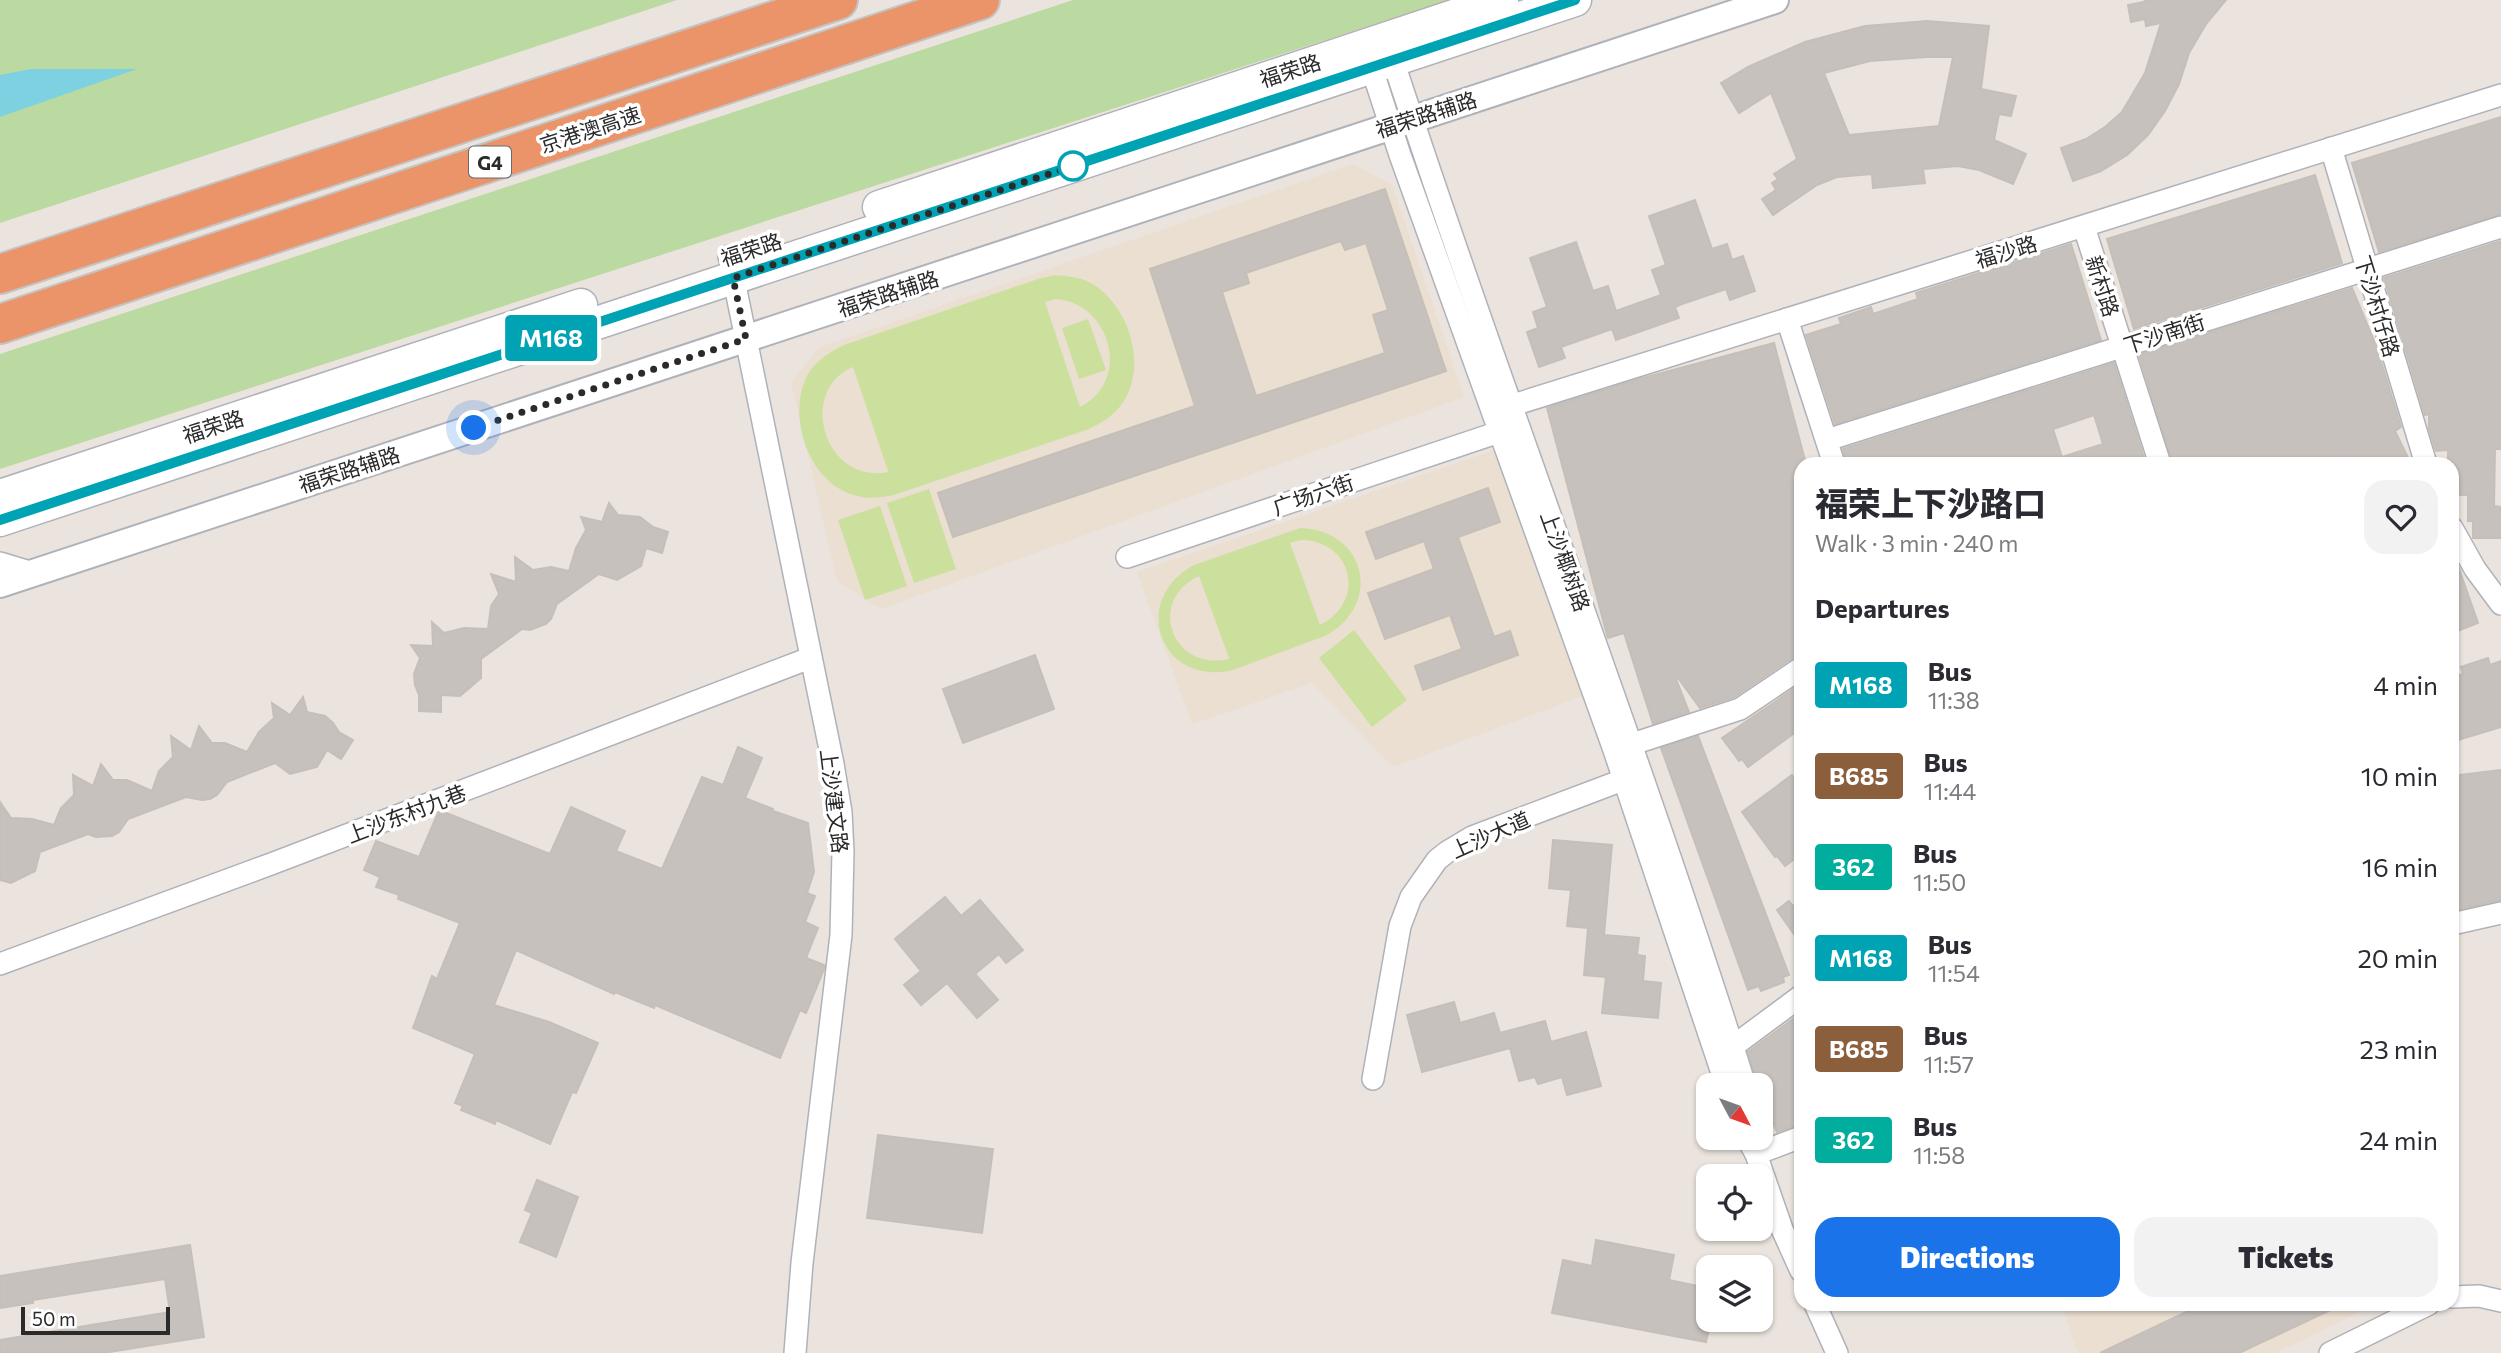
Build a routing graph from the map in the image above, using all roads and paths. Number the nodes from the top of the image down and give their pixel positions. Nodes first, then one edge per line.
1 (838, 0) edge
2 (980, 0) edge
3 (1502, 0) edge
4 (1575, 0) edge
5 (1775, 0) edge
6 (1379, 53) junction
7 (2501, 95) edge
8 (1401, 121) junction
9 (2331, 148) junction
10 (2501, 226) edge
11 (2084, 227) junction
12 (731, 267) junction
13 (2367, 268) junction
14 (0, 274) edge
15 (1787, 319) junction
16 (0, 324) edge
17 (746, 339) junction
18 (2122, 347) junction
19 (1510, 406) junction
20 (1499, 432) junction
21 (1826, 440) junction
22 (1832, 457) edge
23 (2158, 457) edge
24 (2424, 457) edge
25 (0, 496) edge
26 (0, 520) edge
27 (2459, 540) edge
28 (1127, 557) dead end
29 (0, 563) edge
30 (33, 573) junction
31 (0, 583) edge
32 (2501, 604) edge
33 (810, 659) junction
34 (1794, 673) edge
35 (1623, 747) junction
36 (1633, 776) junction
37 (2501, 913) edge
38 (2459, 922) edge
39 (0, 964) edge
40 (1794, 1001) edge
41 (1725, 1053) junction
42 (1726, 1073) edge
43 (1738, 1073) edge
44 (1373, 1079) dead end
45 (1794, 1138) edge
46 (1773, 1140) edge
47 (1755, 1150) edge
48 (1794, 1256) edge
49 (2459, 1297) edge
50 (2501, 1301) edge
51 (1818, 1311) edge
52 (2414, 1311) edge
53 (795, 1353) edge
54 (1837, 1353) edge
55 (2330, 1353) edge

1 - 14 highway, G4
2 - 16 highway, 京港澳高速 / G4
3 - 6 main road, 福荣路
4 - 6 main road, 福荣路
5 - 8 street, 福荣路辅路
6 - 8 street, 上沙椰树路
6 - 12 main road, 福荣路
7 - 9 street, 福沙路
8 - 17 street, 福荣路辅路
8 - 19 street, 上沙椰树路
8 - 20 street, 上沙椰树路
9 - 11 street, 福沙路
9 - 13 street, 下沙村仔路
10 - 13 street, 下沙南街
11 - 15 street, 福沙路
11 - 18 street, 新村路
12 - 17 street, 上沙建文路
12 - 25 main road, 福荣路
12 - 26 main road, 福荣路
13 - 18 street, 下沙南街
13 - 24 street, 下沙村仔路
15 - 19 street, 福沙路
15 - 21 street
17 - 30 street, 福荣路辅路
17 - 33 street, 上沙建文路
18 - 21 street, 下沙南街
18 - 23 street, 新村路
19 - 35 street, 上沙椰树路
20 - 28 street, 广场六街
20 - 35 street, 上沙椰树路
21 - 22 street
27 - 32 street
29 - 30 street
30 - 31 street, 福荣路辅路
33 - 39 street, 上沙东村九巷
33 - 53 street, 上沙建文路
34 - 35 street
35 - 36 street, 上沙椰树路
36 - 41 street, 上沙椰树路
36 - 44 street, 上沙大道
37 - 38 street
40 - 41 street
41 - 42 street, 上沙椰树路
41 - 43 street, 上沙椰树路
45 - 46 street
47 - 48 street
49 - 50 street
51 - 54 street
52 - 55 street

